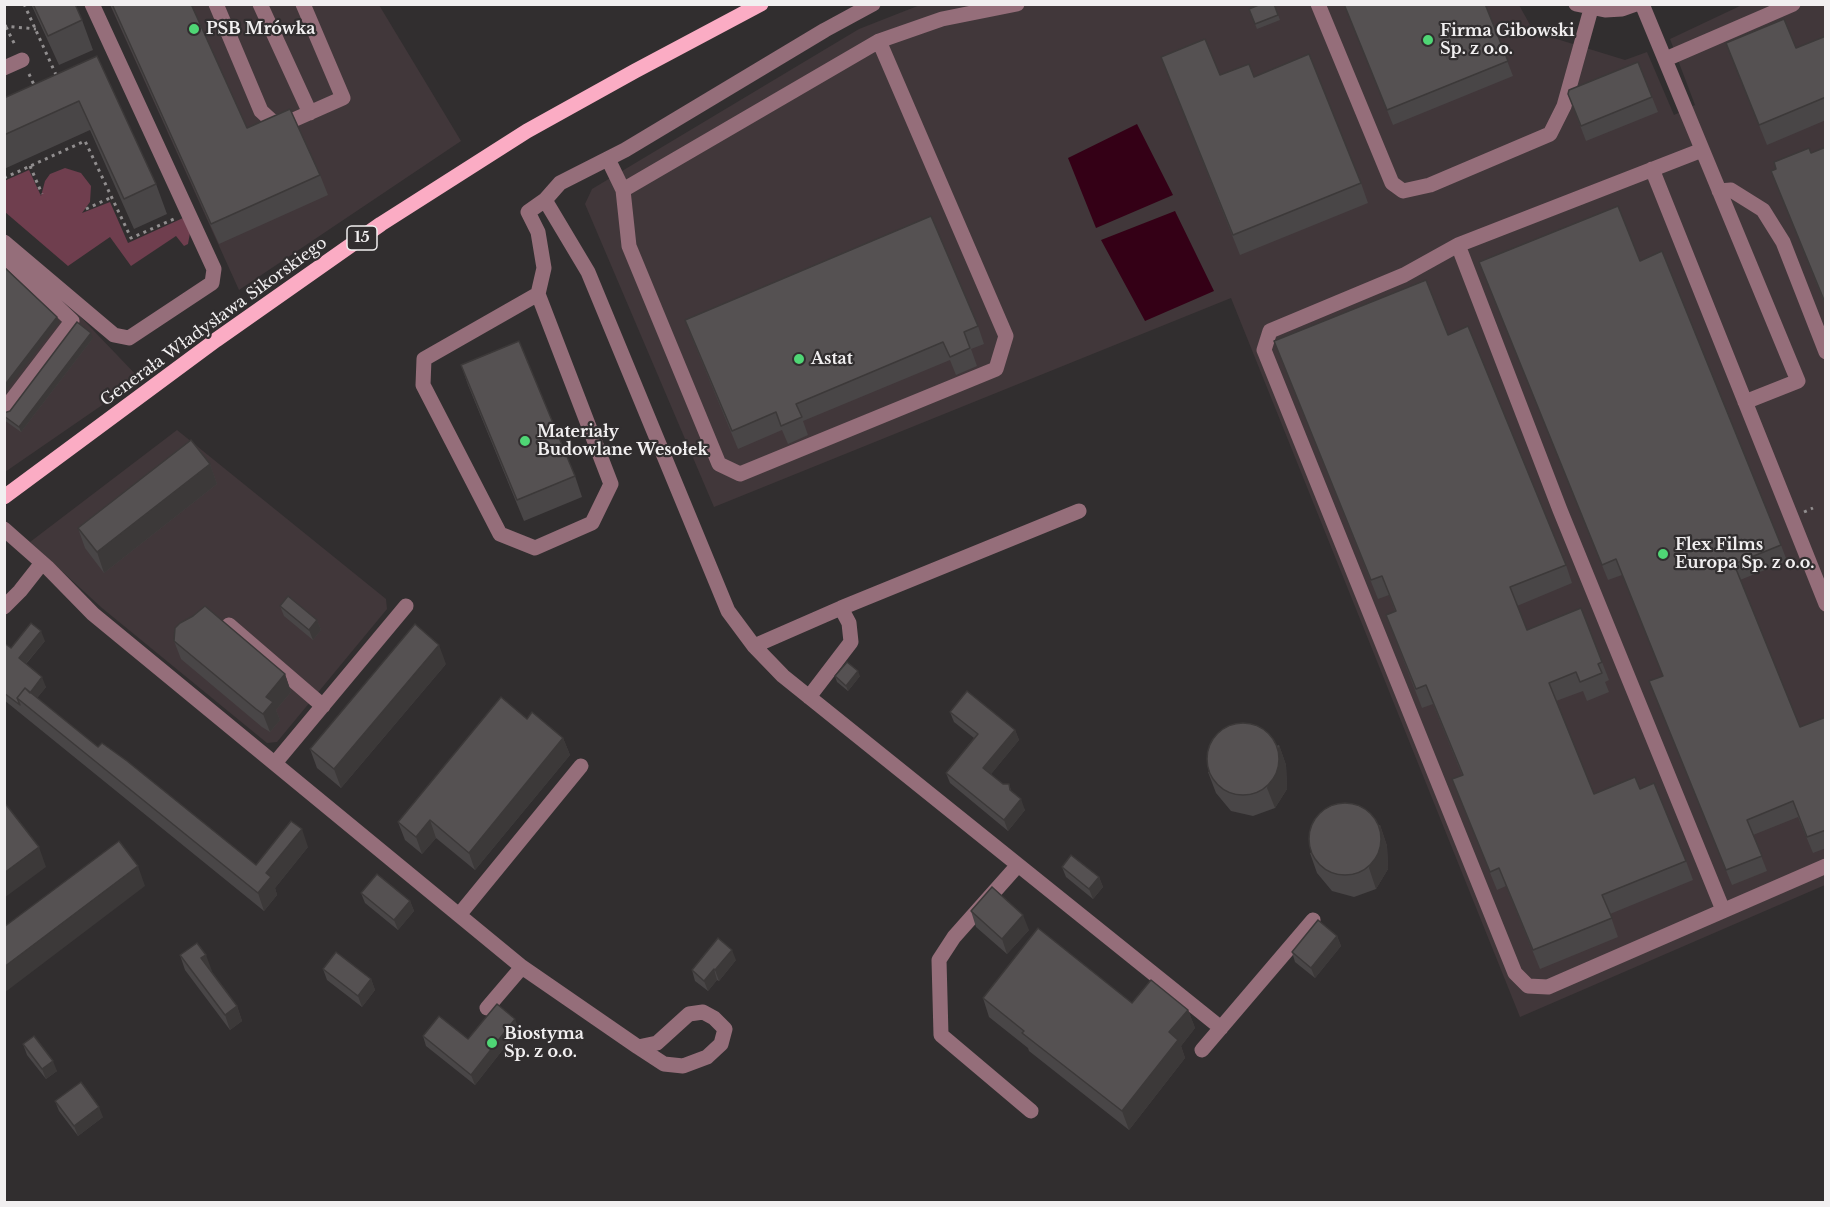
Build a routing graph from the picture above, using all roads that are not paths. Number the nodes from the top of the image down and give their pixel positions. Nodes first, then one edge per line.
1 (92, 4) edge
2 (216, 4) edge
3 (260, 4) edge
4 (303, 4) edge
5 (761, 4) edge
6 (873, 4) edge
7 (1017, 4) edge
8 (1318, 4) edge
9 (1575, 4) edge
10 (1636, 4) edge
11 (1642, 4) edge
12 (1793, 4) edge
13 (1591, 9) junction
14 (879, 41) junction
15 (1666, 59) junction
16 (22, 60) dead end
17 (4, 68) edge
18 (310, 113) junction
19 (1702, 150) junction
20 (608, 159) junction
21 (1652, 169) junction
22 (623, 190) junction
23 (1719, 191) junction
24 (545, 200) junction
25 (4, 242) edge
26 (1458, 245) junction
27 (4, 256) edge
28 (538, 294) junction
29 (1826, 352) edge
30 (1745, 402) junction
31 (4, 410) edge
32 (4, 497) edge
33 (1079, 511) dead end
34 (4, 529) edge
35 (42, 563) junction
36 (1826, 604) edge
37 (406, 606) dead end
38 (4, 607) edge
39 (841, 608) junction
40 (229, 625) edge
41 (754, 646) junction
42 (809, 697) junction
43 (323, 706) junction
44 (275, 763) junction
45 (581, 766) dead end
46 (1018, 865) junction
47 (1826, 866) edge
48 (1723, 910) junction
49 (459, 915) junction
50 (1313, 920) dead end
51 (522, 967) junction
52 (487, 1008) dead end
53 (1221, 1028) junction
54 (638, 1047) junction
55 (1202, 1050) dead end
56 (1031, 1112) dead end

1 - 25 street
2 - 18 street
3 - 18 street
4 - 18 street
5 - 32 main road, Generała Władysława Sikorskiego / 15
6 - 20 street
7 - 14 street
8 - 13 street
9 - 13 street
10 - 13 street
11 - 15 street
12 - 15 street
14 - 22 street
14 - 22 street
15 - 19 street
16 - 17 street
19 - 21 street
19 - 23 street
20 - 22 street
20 - 24 street
21 - 26 street
21 - 30 street
23 - 29 street
23 - 30 street
24 - 28 street
24 - 41 street
26 - 48 street
26 - 48 street
27 - 31 street
28 - 28 street
30 - 36 street
33 - 39 street
34 - 35 street
35 - 38 street
35 - 44 street
37 - 43 street
39 - 41 street
39 - 42 street
40 - 43 street
41 - 42 street
42 - 46 street
43 - 44 street
44 - 49 street
45 - 49 street
46 - 53 street
46 - 56 street
47 - 48 street
49 - 51 street
50 - 53 street
51 - 52 street
51 - 54 street
53 - 55 street
54 - 54 street

